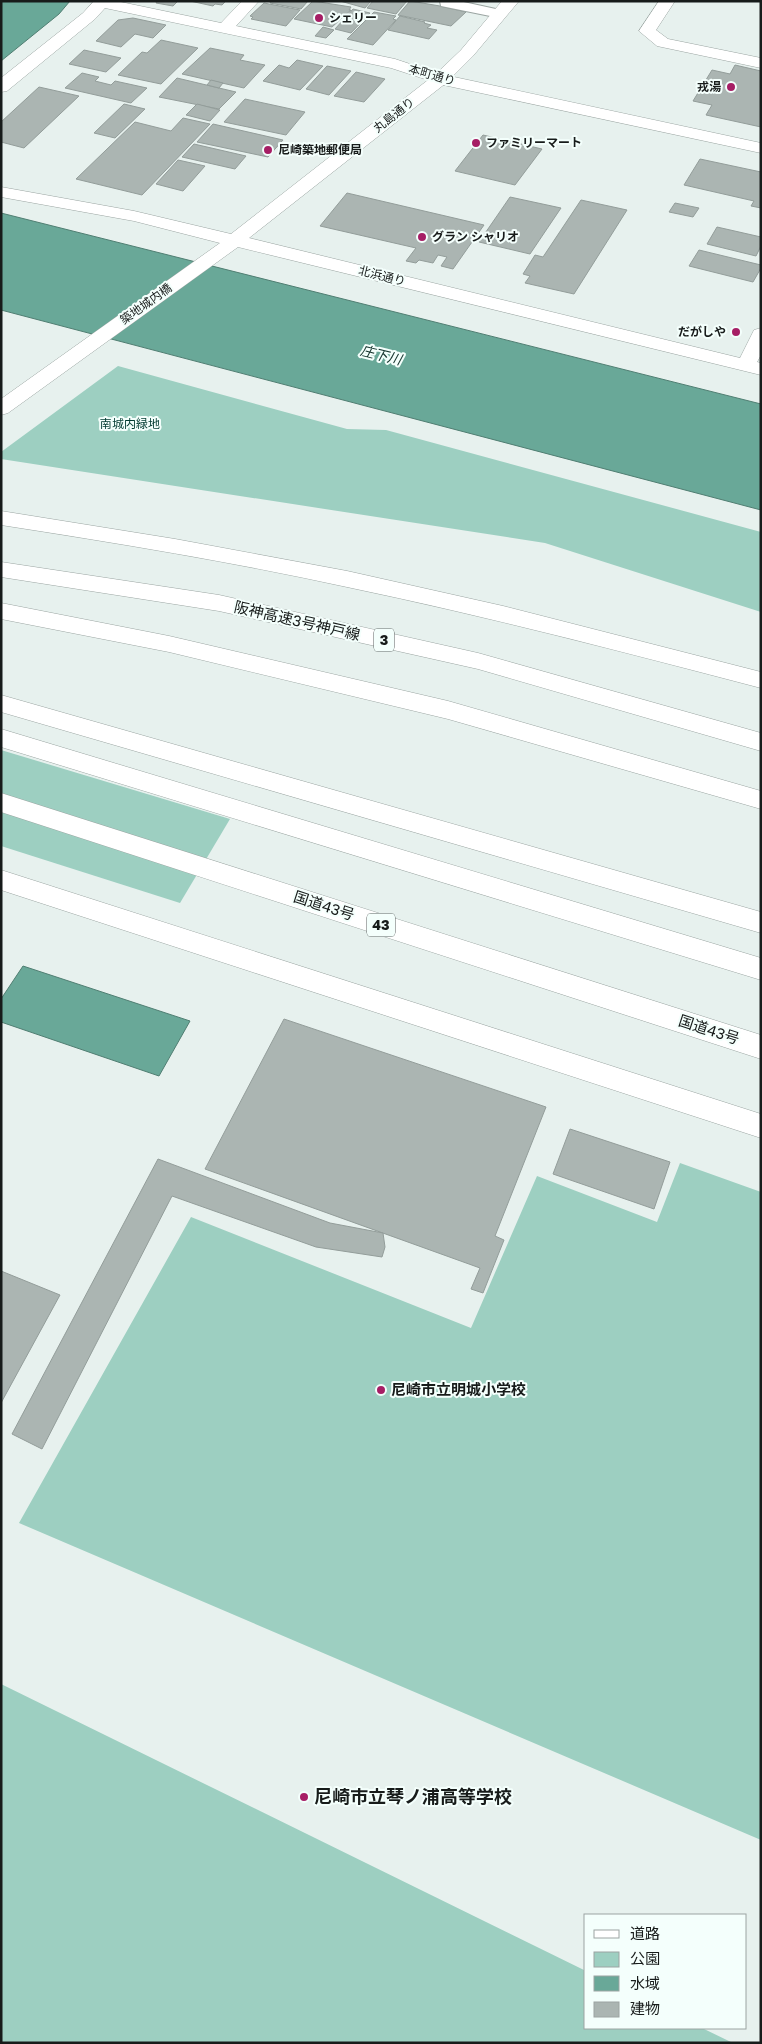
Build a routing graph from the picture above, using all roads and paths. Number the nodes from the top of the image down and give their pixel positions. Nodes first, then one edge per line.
1 (251, 1) edge
2 (468, 1) edge
3 (666, 1) edge
4 (103, 2) edge
5 (446, 3) dead end
6 (505, 8) edge
7 (225, 28) junction
8 (761, 63) edge
9 (440, 79) junction
10 (1, 87) edge
11 (761, 148) edge
12 (1, 192) edge
13 (234, 240) junction
14 (217, 253) joint
15 (761, 334) edge
16 (753, 367) edge
17 (1, 409) edge
18 (1, 518) edge
19 (1, 569) edge
20 (1, 611) edge
21 (761, 680) edge
22 (1, 703) edge
23 (1, 738) edge
24 (761, 742) edge
25 (761, 800) edge
26 (1, 802) edge
27 (1, 880) edge
28 (761, 923) edge
29 (761, 969) edge
30 (761, 1047) edge
31 (761, 1126) edge

1 - 7 main road
2 - 6 lane
3 - 8 main road
4 - 7 main road, 本町通り
4 - 10 main road
5 - 6 lane
6 - 9 main road, 丸島通り
7 - 9 main road, 本町通り
9 - 11 main road, 本町通り
9 - 13 main road, 丸島通り
12 - 13 main road, 北浜通り
13 - 14 main road, 丸島通り
13 - 16 main road, 北浜通り
14 - 17 main road, 築地城内橋
15 - 16 main road
18 - 21 main road
19 - 24 main road, 阪神高速3号神戸線 / 3
20 - 25 main road
22 - 28 main road
23 - 29 main road
26 - 30 main road, 国道43号 / 43
27 - 31 main road

